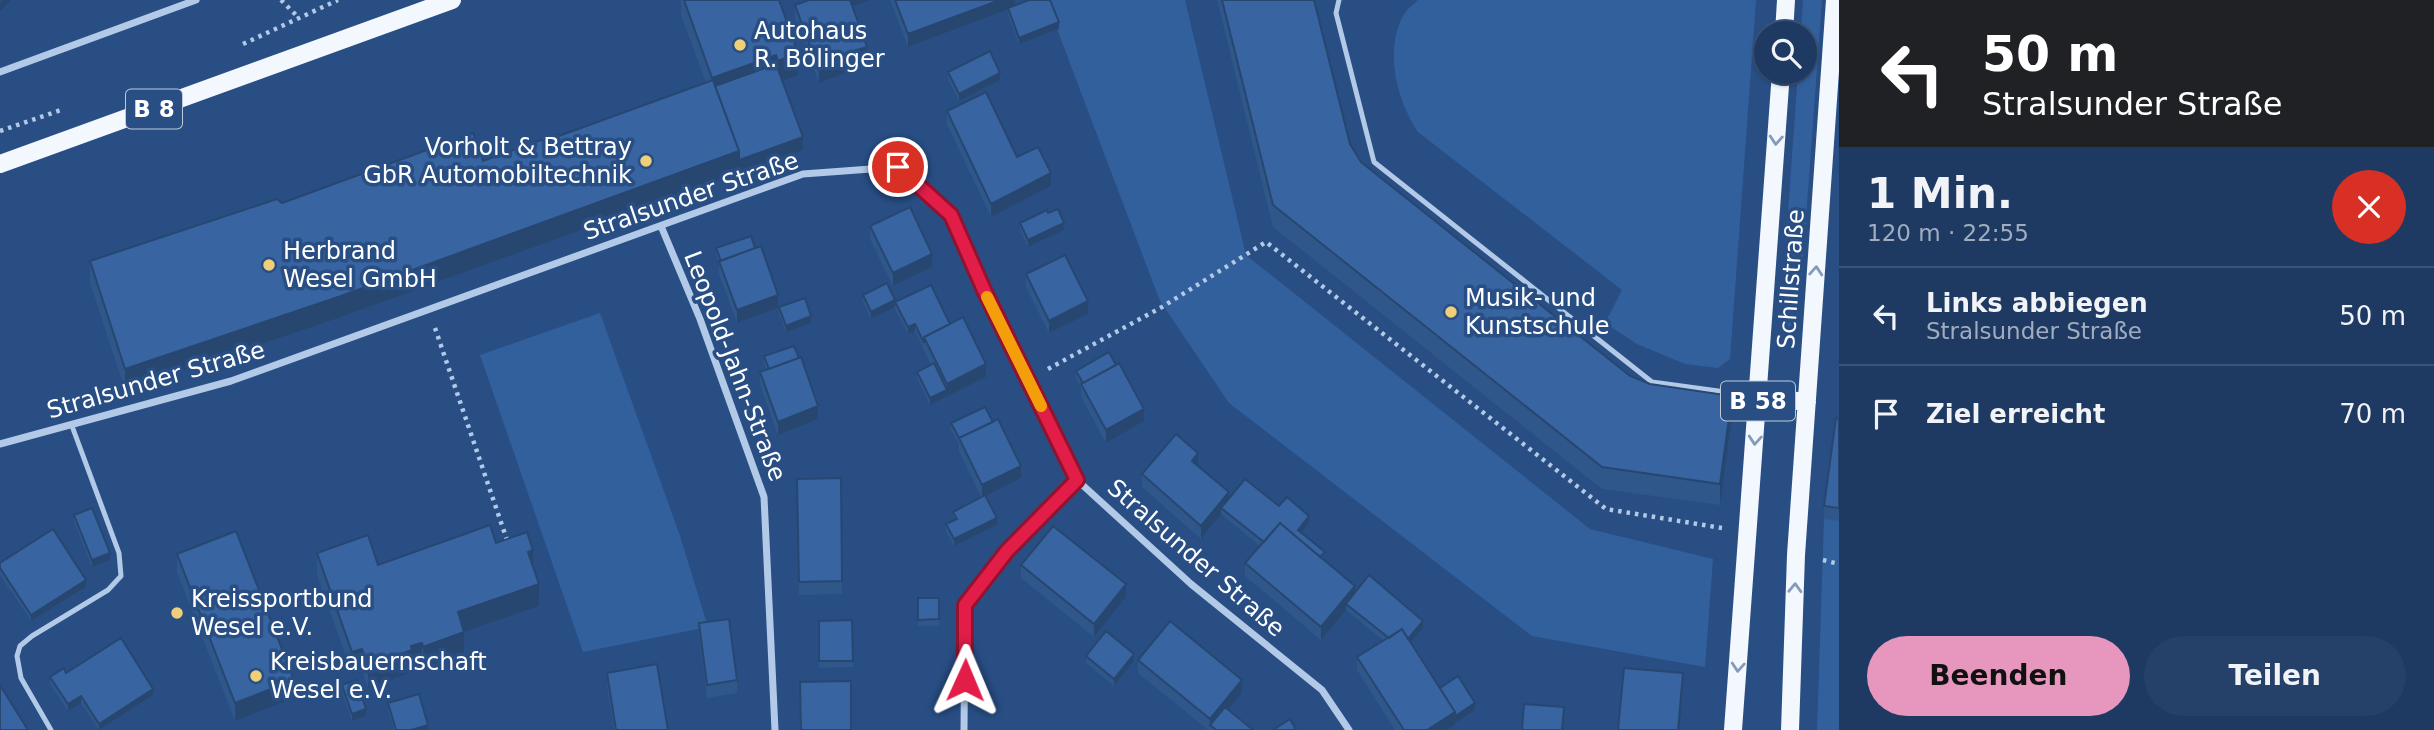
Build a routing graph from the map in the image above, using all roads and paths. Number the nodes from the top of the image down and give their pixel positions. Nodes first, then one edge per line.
1 (196, 0) edge
2 (281, 0) edge
3 (338, 0) edge
4 (452, 0) edge
5 (1339, 0) edge
6 (1786, 0) edge
7 (1835, 0) edge
8 (298, 17) junction
9 (1785, 21) edge
10 (242, 44) dead end
11 (0, 72) edge
12 (1780, 84) edge
13 (64, 109) dead end
14 (0, 131) edge
15 (0, 164) edge
16 (661, 226) junction
17 (429, 310) junction
18 (1028, 379) junction
19 (1758, 397) junction
20 (1807, 402) junction
21 (72, 426) junction
22 (0, 444) edge
23 (1077, 480) junction
24 (1748, 532) junction
25 (507, 540) edge
26 (965, 605) joint
27 (51, 730) edge
28 (775, 730) edge
29 (964, 730) edge
30 (1349, 730) edge
31 (1733, 730) edge
32 (1790, 730) edge

1 - 11 street
2 - 8 path
3 - 8 path
4 - 15 main road, B 8
5 - 19 lane
6 - 9 main road
20 -> 7 main road, Schillstraße / B 58
8 - 10 path
12 -> 19 main road, Schillstraße / B 58
13 - 14 path
16 - 17 street, Stralsunder Straße
16 - 18 street, Stralsunder Straße
16 - 28 street, Leopold-Jahn-Straße
17 - 21 street, Stralsunder Straße
17 - 25 path
18 - 23 street, Stralsunder Straße
18 - 24 path
19 - 20 main road
19 -> 24 main road, Schillstraße / B 58
32 -> 20 main road, Schillstraße / B 58
21 - 22 street, Stralsunder Straße
21 - 27 lane
23 - 26 lane
23 - 30 street, Stralsunder Straße
24 -> 31 main road, Schillstraße / B 58
26 - 29 street

